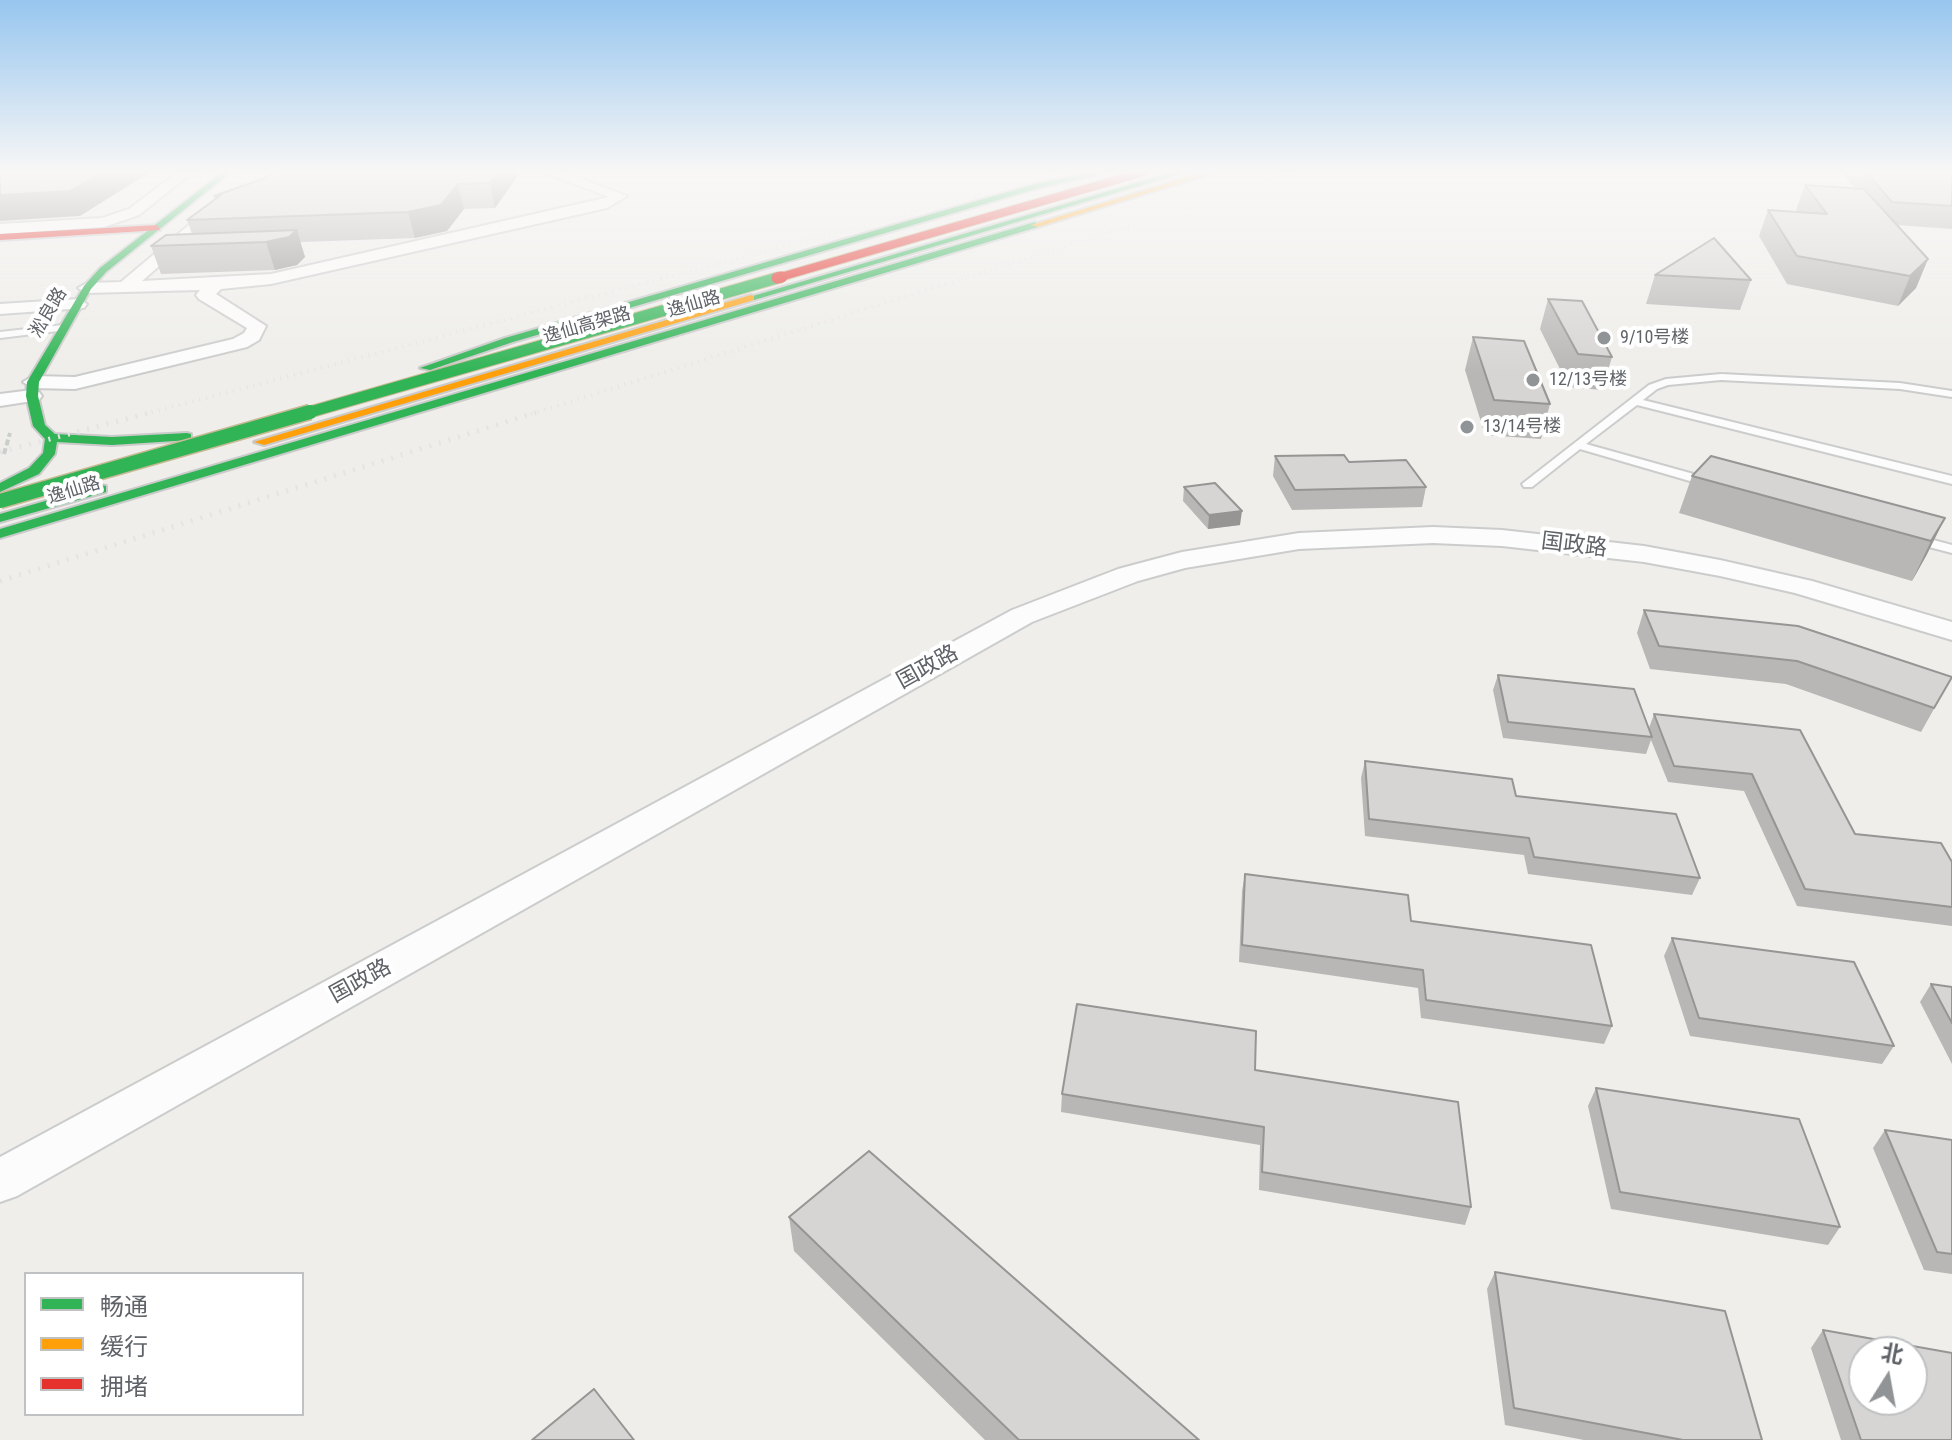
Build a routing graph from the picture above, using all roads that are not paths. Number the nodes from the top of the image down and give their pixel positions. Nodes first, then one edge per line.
1 (143, 238) edge
2 (183, 238) edge
3 (454, 238) edge
4 (859, 238) edge
5 (894, 238) edge
6 (914, 238) edge
7 (924, 238) edge
8 (956, 238) edge
9 (992, 238) edge
10 (321, 251) edge
11 (196, 254) edge
12 (165, 255) junction
13 (370, 257) junction
14 (216, 285) junction
15 (125, 287) junction
16 (83, 296) junction
17 (0, 309) edge
18 (63, 328) junction
19 (0, 335) edge
20 (446, 373) junction
21 (32, 389) junction
22 (1952, 394) edge
23 (0, 400) edge
24 (1635, 401) junction
25 (187, 437) junction
26 (51, 438) junction
27 (1580, 446) junction
28 (1952, 480) edge
29 (1528, 484) dead end
30 (0, 488) edge
31 (1732, 488) edge
32 (0, 501) edge
33 (0, 518) edge
34 (0, 534) edge
35 (1900, 535) edge
36 (1950, 545) edge
37 (1952, 631) edge
38 (0, 1181) edge

1 - 16 main road, 淞良路
2 - 12 street
3 - 13 street
4 - 25 main road, 逸仙路
5 - 20 main road, bridge
6 - 20 main road, 逸仙高架路, bridge
7 - 32 main road, 逸仙路
8 - 33 main road, 逸仙高架路
9 - 34 main road, 逸仙路
10 - 13 street
11 - 12 street
12 - 15 street
13 - 14 street
14 - 15 street
14 - 21 street
15 - 16 street
16 - 17 street
16 - 18 main road, 淞良路
18 - 19 lane
18 - 21 main road, 淞良路
20 - 32 main road, 逸仙高架路, bridge
21 - 23 street
21 - 26 main road
22 - 24 lane
24 - 27 lane
24 - 28 lane
25 - 26 main road
25 - 30 main road, 逸仙路
26 - 30 main road
27 - 29 lane
27 - 31 lane
35 - 36 lane
37 - 38 street, 国政路

